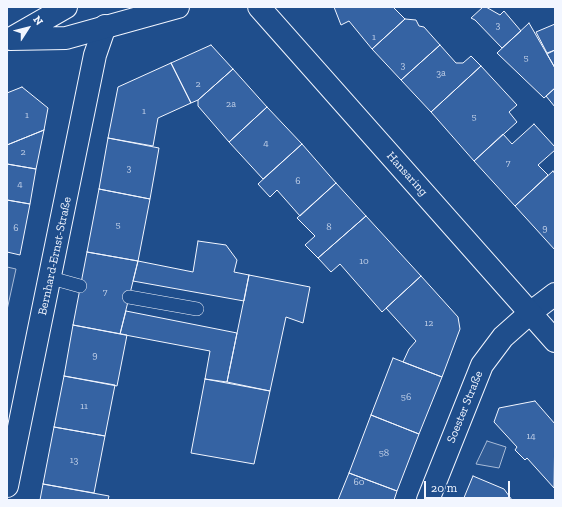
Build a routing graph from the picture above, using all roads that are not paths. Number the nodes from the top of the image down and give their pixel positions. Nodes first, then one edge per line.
1 (66, 7) edge
2 (178, 7) edge
3 (259, 7) edge
4 (105, 26) junction
5 (8, 39) edge
6 (51, 278) junction
7 (80, 286) dead end
8 (555, 294) edge
9 (129, 297) dead end
10 (197, 309) dead end
11 (530, 313) junction
12 (555, 341) edge
13 (7, 486) edge
14 (428, 500) edge

1 - 5 street
2 - 4 street
3 - 11 street, Hansaring
4 - 5 street
4 - 6 street, Bernhard-Ernst-Straße
6 - 7 lane
6 - 13 street, Bernhard-Ernst-Straße
8 - 11 street, Soester Straße
9 - 10 lane
11 - 12 street, Hansaring
11 - 14 street, Soester Straße

